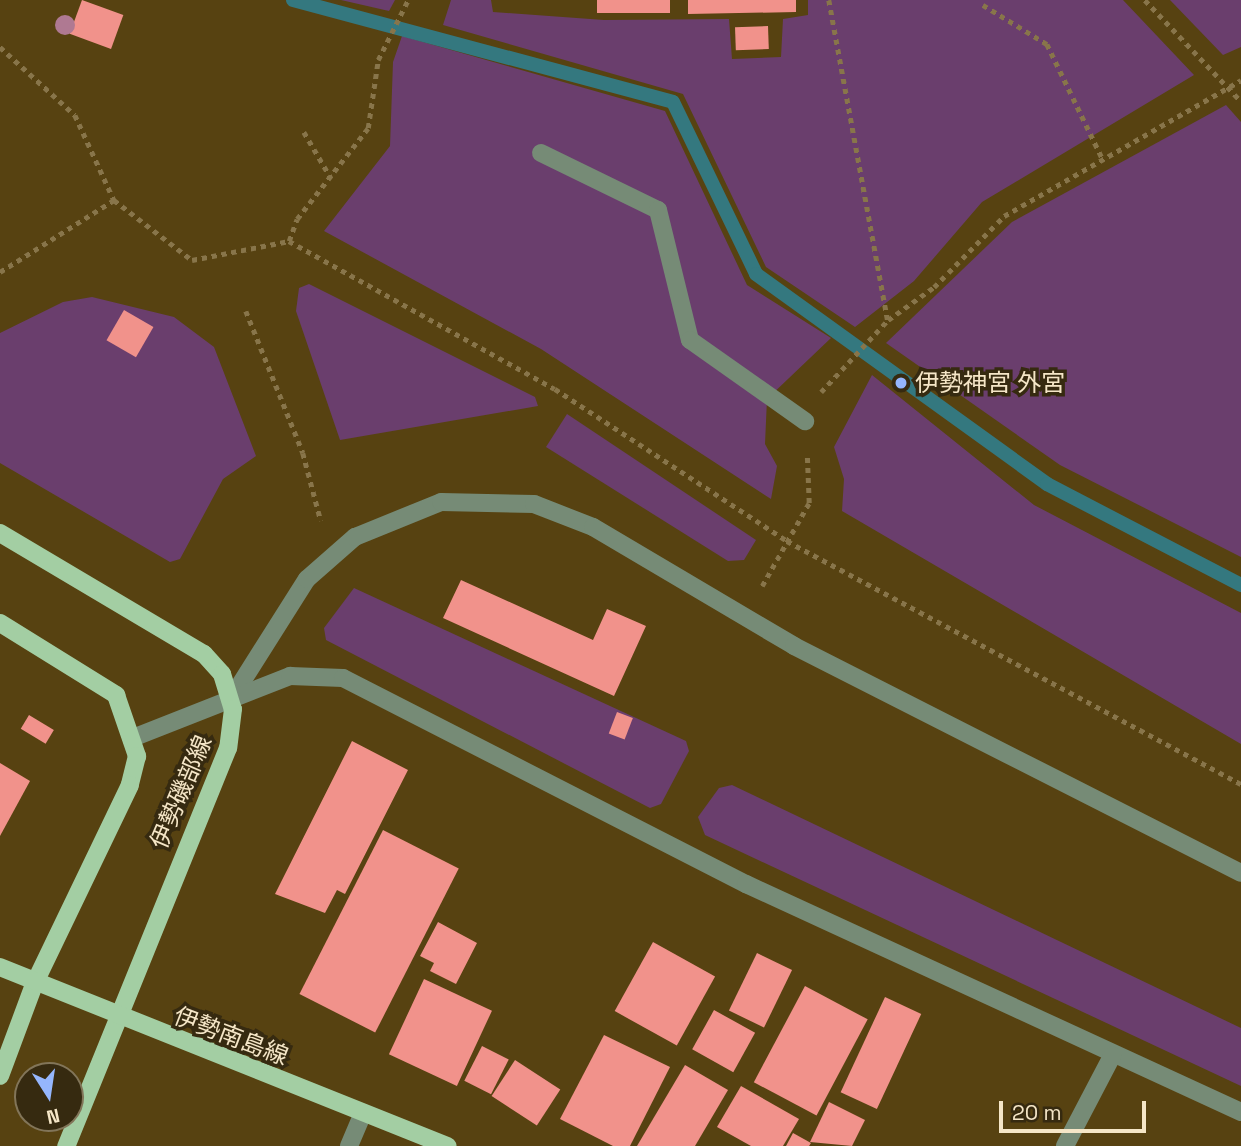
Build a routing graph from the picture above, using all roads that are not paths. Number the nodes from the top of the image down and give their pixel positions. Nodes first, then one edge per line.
1 (541, 153) dead end
2 (805, 421) dead end
3 (0, 533) edge
4 (0, 623) edge
5 (231, 699) junction
6 (135, 737) junction
7 (1241, 873) edge
8 (0, 967) edge
9 (35, 982) junction
10 (114, 1016) junction
11 (1112, 1056) junction
12 (0, 1076) edge
13 (1241, 1112) edge
14 (363, 1113) junction
15 (66, 1146) edge
16 (349, 1146) edge
17 (447, 1146) edge
18 (1065, 1146) edge

1 - 2 street
3 - 5 main road
4 - 6 main road
5 - 6 street
5 - 7 street
5 - 10 main road, 伊勢磯部線
5 - 11 street
6 - 9 main road, 伊勢磯部線
8 - 9 main road, 伊勢南島線
9 - 10 main road, 伊勢南島線
9 - 12 main road, 伊勢磯部線
10 - 14 main road, 伊勢南島線
10 - 15 main road, 伊勢磯部線
11 - 13 street
11 - 18 street
14 - 16 street
14 - 17 main road, 伊勢南島線

